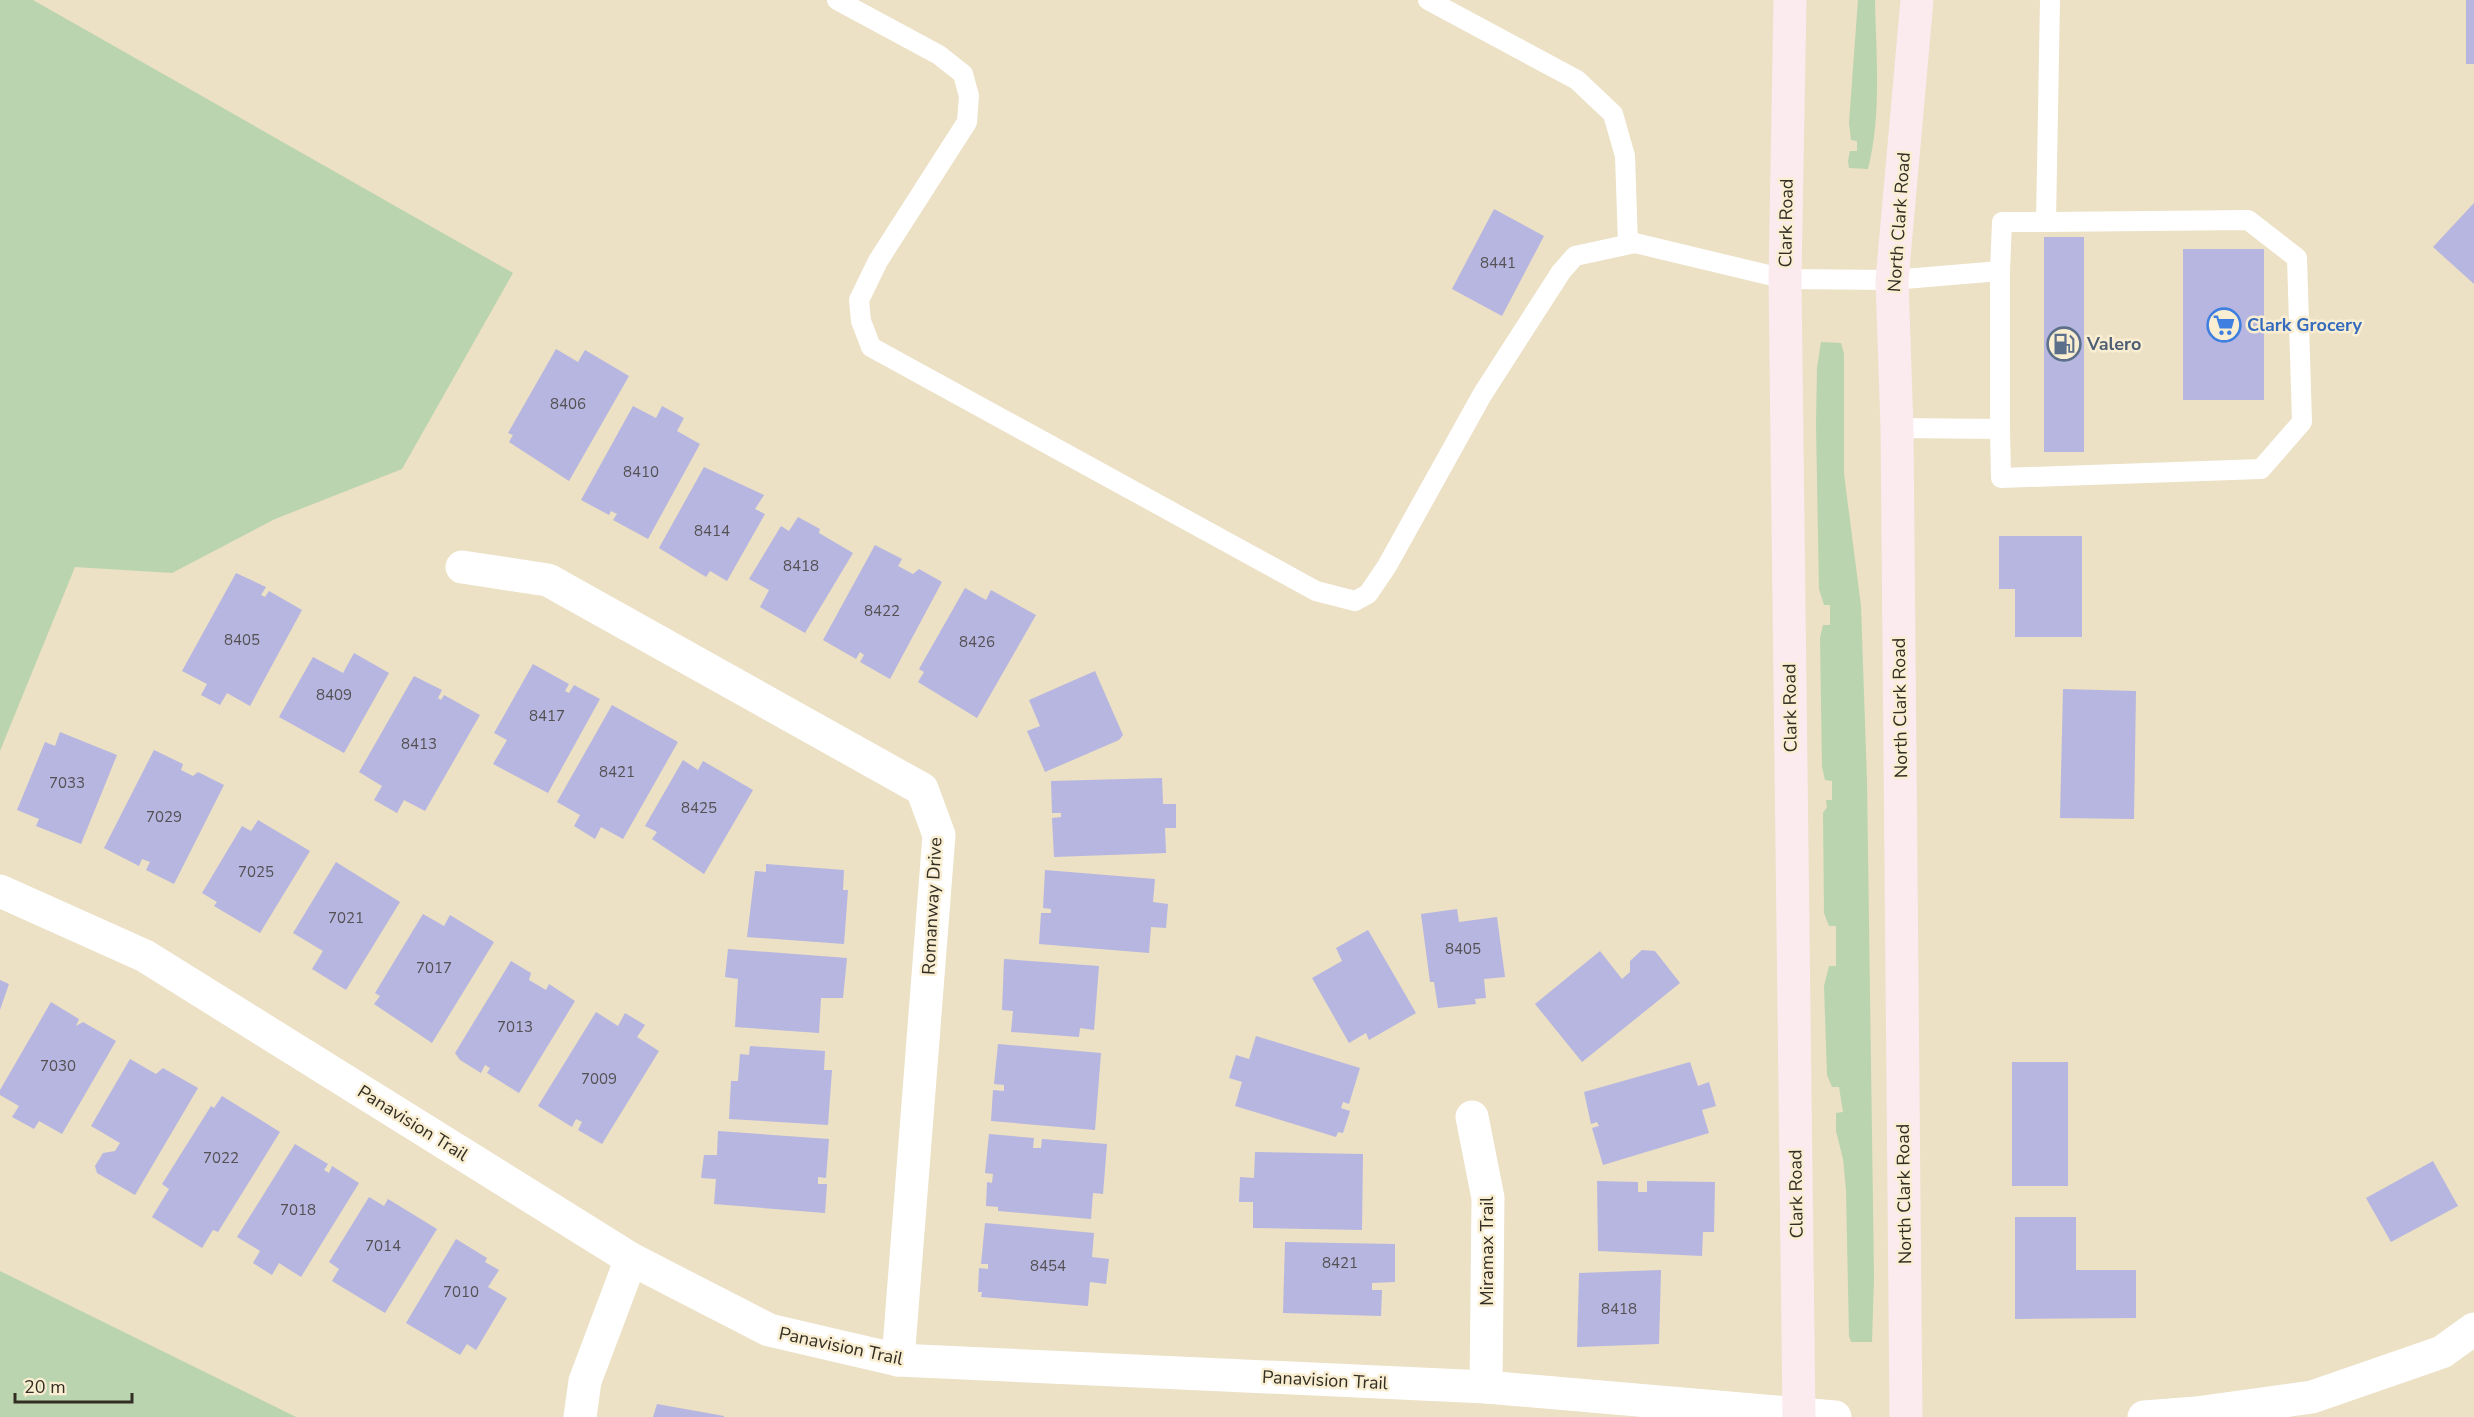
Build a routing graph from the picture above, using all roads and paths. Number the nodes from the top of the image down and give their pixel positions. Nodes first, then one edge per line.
1 (837, 0) edge
2 (1428, 0) edge
3 (1790, 0) edge
4 (1917, 0) edge
5 (2050, 0) edge
6 (2046, 222) junction
7 (1628, 244) junction
8 (2000, 271) junction
9 (1785, 279) junction
10 (1892, 280) junction
11 (1897, 428) junction
12 (2000, 429) junction
13 (462, 567) dead end
14 (0, 891) edge
15 (1472, 1117) dead end
16 (631, 1259) junction
17 (2474, 1329) edge
18 (898, 1360) junction
19 (1486, 1387) junction
20 (1798, 1415) edge
21 (580, 1417) edge
22 (1835, 1417) edge
23 (1906, 1417) edge
24 (2144, 1417) edge

1 - 7 lane
2 - 7 lane
3 - 9 main road, Clark Road
4 - 10 main road, North Clark Road
5 - 6 lane
6 - 8 lane
6 - 12 lane
7 - 9 lane
8 - 10 lane
8 - 12 lane
9 - 10 lane
9 - 20 main road, Clark Road
10 - 11 main road, North Clark Road
11 - 12 lane
11 - 23 main road, North Clark Road
13 - 18 street, Romanway Drive
14 - 16 street, Panavision Trail
15 - 19 street, Miramax Trail
16 - 18 street, Panavision Trail
16 - 21 street
17 - 24 street
18 - 19 street, Panavision Trail
19 - 20 street, Panavision Trail
20 - 22 street, Panavision Trail

